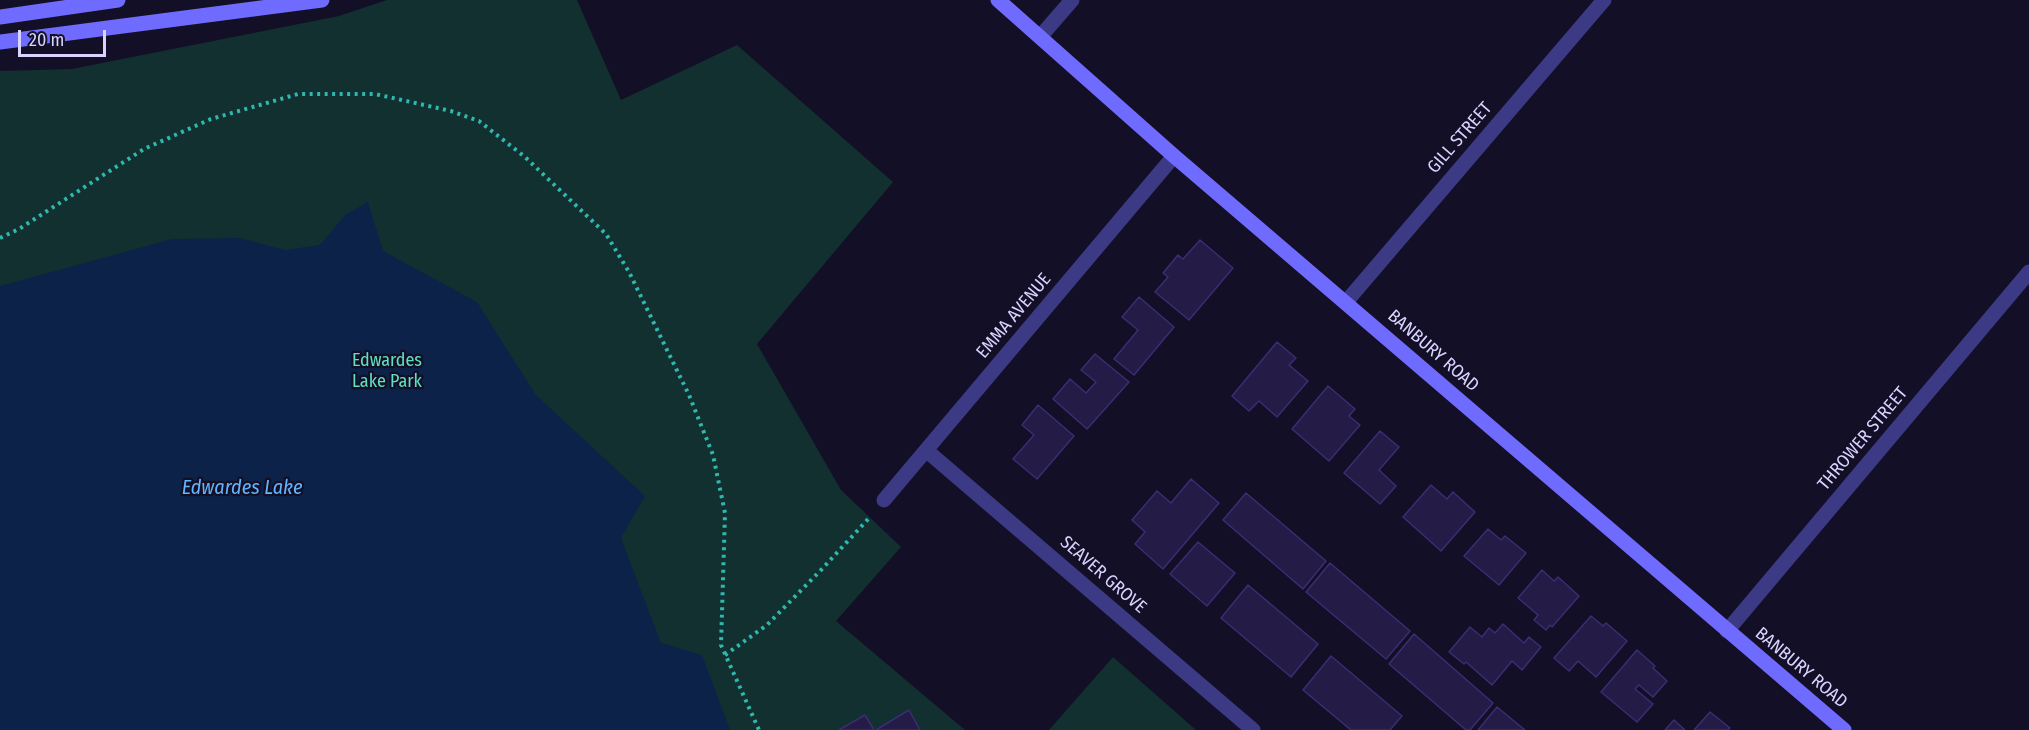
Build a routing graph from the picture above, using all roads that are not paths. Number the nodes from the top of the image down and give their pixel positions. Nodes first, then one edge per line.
1 (118, 0) edge
2 (322, 0) edge
3 (998, 0) edge
4 (1072, 0) edge
5 (1604, 0) edge
6 (0, 17) edge
7 (1040, 37) junction
8 (0, 42) edge
9 (1174, 156) junction
10 (2029, 273) edge
11 (1346, 302) junction
12 (927, 450) junction
13 (884, 500) road end
14 (1727, 631) junction
15 (1253, 730) edge
16 (1844, 730) edge

1 - 6 street
2 - 8 street
3 - 7 street, BANBURY ROAD
4 - 7 street
5 - 11 street, GILL STREET
7 - 9 street, BANBURY ROAD
9 - 11 street, BANBURY ROAD
9 - 12 street, EMMA AVENUE
10 - 14 street, THROWER STREET
11 - 14 street, BANBURY ROAD
12 - 13 street, EMMA AVENUE
12 - 15 street, SEAVER GROVE
14 - 16 street, BANBURY ROAD

